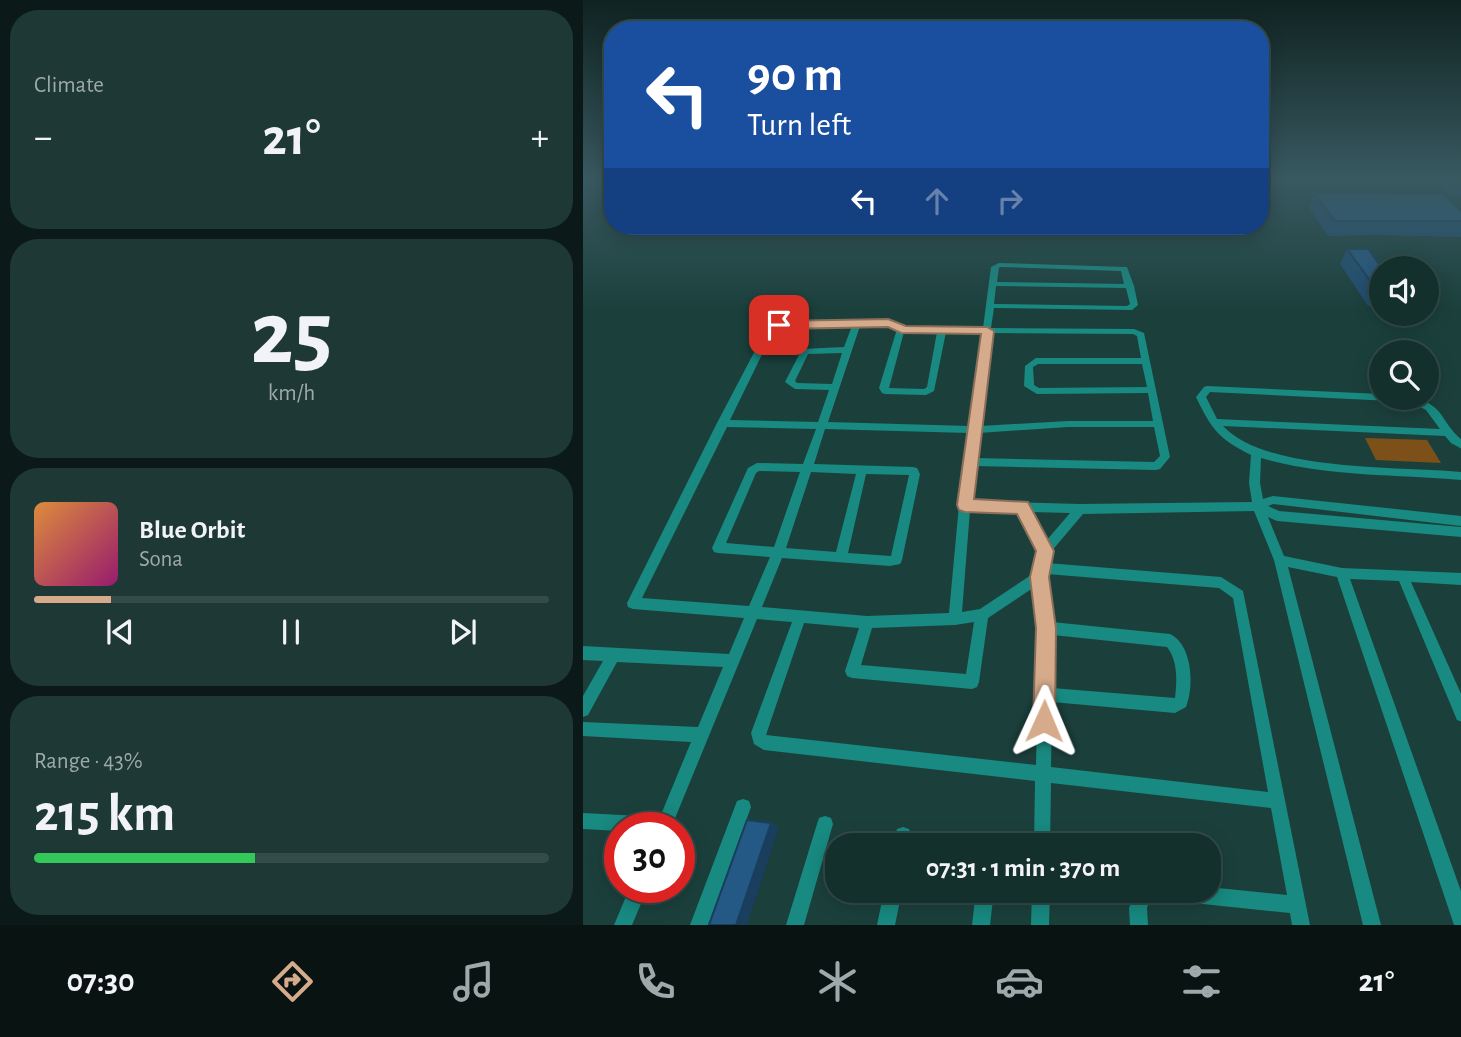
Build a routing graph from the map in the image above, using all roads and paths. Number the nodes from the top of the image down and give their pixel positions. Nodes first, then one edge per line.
1 (993, 284) junction
2 (1130, 286) junction
3 (990, 306) junction
4 (857, 323) junction
5 (901, 329) junction
6 (942, 330) junction
7 (987, 331) junction
8 (848, 350) junction
9 (1146, 361) junction
10 (836, 387) junction
11 (1152, 390) junction
12 (1213, 422) junction
13 (722, 423) junction
14 (1159, 424) junction
15 (822, 426) junction
16 (975, 430) junction
17 (1449, 433) junction
18 (1461, 444) edge
19 (1256, 454) junction
20 (971, 462) junction
21 (808, 468) junction
22 (862, 469) junction
23 (1461, 477) edge
24 (965, 505) junction
25 (1257, 506) junction
26 (1022, 507) junction
27 (1080, 509) junction
28 (1382, 512) junction
29 (1461, 521) edge
30 (1387, 527) junction
31 (1461, 532) edge
32 (1045, 551) junction
33 (778, 553) junction
34 (841, 558) junction
35 (1279, 560) junction
36 (1040, 572) junction
37 (1343, 573) junction
38 (1403, 577) junction
39 (1461, 579) edge
40 (752, 614) junction
41 (982, 615) junction
42 (800, 617) junction
43 (955, 619) junction
44 (867, 622) junction
45 (1046, 628) junction
46 (583, 653) edge
47 (613, 656) junction
48 (732, 661) junction
49 (1044, 694) junction
50 (583, 710) edge
51 (1461, 715) edge
52 (583, 729) edge
53 (702, 735) junction
54 (1043, 776) junction
55 (1277, 801) junction
56 (743, 807) dead end
57 (670, 812) edge
58 (583, 821) edge
59 (604, 822) edge
60 (825, 824) dead end
61 (1041, 833) edge
62 (1221, 898) edge
63 (632, 903) edge
64 (891, 903) edge
65 (984, 903) edge
66 (1041, 903) edge
67 (1140, 903) edge
68 (1297, 905) junction
69 (1461, 922) edge
70 (623, 925) edge
71 (699, 925) edge
72 (795, 925) edge
73 (886, 925) edge
74 (981, 925) edge
75 (1040, 925) edge
76 (1139, 925) edge
77 (1301, 925) edge
78 (1372, 925) edge

1 - 2 street
1 - 2 street
1 - 3 street
2 - 3 street
3 - 7 street
4 - 5 street
4 - 8 street
4 - 13 street
5 - 6 street
5 - 6 street
6 - 7 street
7 - 9 street
7 - 16 street
8 - 10 street
8 - 10 street
9 - 11 street
9 - 11 street
10 - 15 street
11 - 14 street
12 - 17 street
12 - 17 street
12 - 19 street
13 - 15 street
13 - 40 street
14 - 16 street
14 - 20 street
15 - 16 street
15 - 21 street
16 - 20 street
17 - 18 street
19 - 23 street
19 - 25 street
20 - 24 street
21 - 22 street
21 - 33 street
21 - 33 street
22 - 34 street
22 - 34 street
24 - 26 street
24 - 43 street
25 - 27 street
25 - 28 street
25 - 30 street
25 - 35 street
26 - 27 street
26 - 32 street
27 - 32 street
28 - 29 street
28 - 30 street
30 - 31 street
32 - 36 street
33 - 34 street
33 - 40 street
35 - 37 street
35 - 78 street
36 - 41 street
36 - 45 street
36 - 55 street
37 - 38 street
37 - 69 street
38 - 39 street
38 - 51 street
40 - 42 street
40 - 48 street
41 - 43 street
41 - 44 street
42 - 44 street
42 - 54 street
43 - 44 street
45 - 49 street
45 - 49 street
46 - 47 street
47 - 48 street
47 - 50 street
48 - 53 street
49 - 54 street
52 - 53 street
53 - 57 street
54 - 55 street
54 - 61 street
55 - 68 street
56 - 71 street
58 - 59 street
60 - 72 street
62 - 68 street
63 - 70 street
64 - 73 street
65 - 74 street
66 - 75 street
67 - 76 street
68 - 77 street

